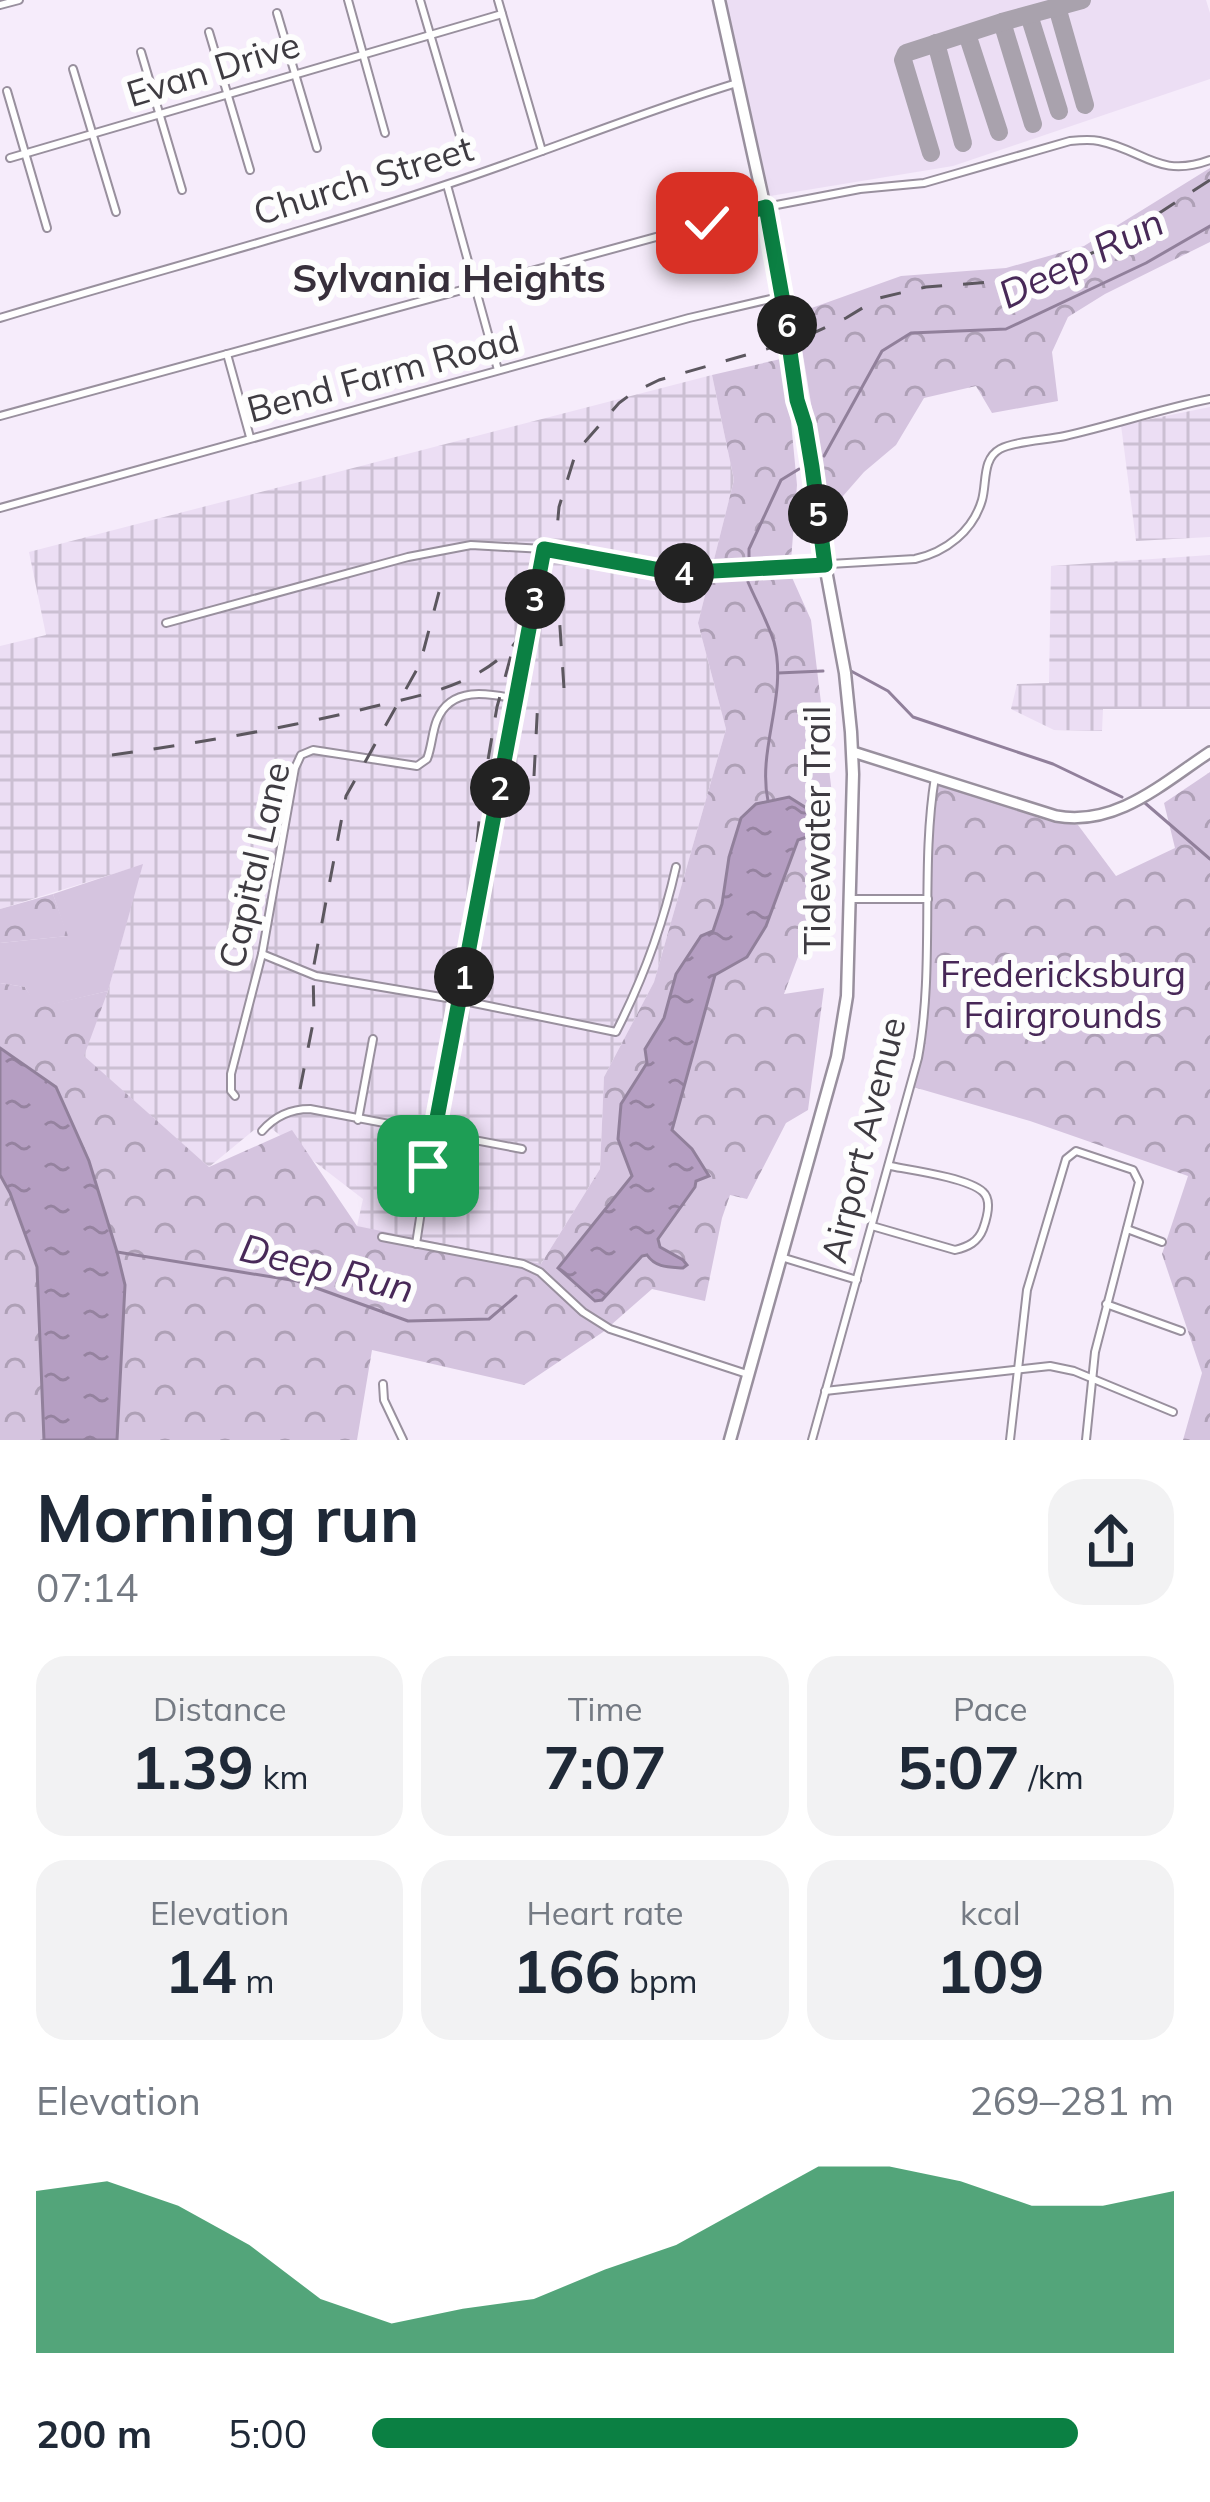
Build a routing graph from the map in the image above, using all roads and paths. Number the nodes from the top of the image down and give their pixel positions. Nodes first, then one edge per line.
1 (19, 0) edge
2 (347, 0) edge
3 (420, 0) edge
4 (498, 0) edge
5 (719, 0) edge
6 (0, 5) edge
7 (277, 14) dead end
8 (502, 14) junction
9 (208, 32) dead end
10 (430, 34) junction
11 (142, 52) dead end
12 (362, 53) junction
13 (73, 69) dead end
14 (295, 74) junction
15 (737, 83) junction
16 (7, 92) dead end
17 (227, 93) junction
18 (160, 113) junction
19 (385, 133) dead end
20 (92, 134) junction
21 (317, 148) dead end
22 (542, 151) junction
23 (465, 153) dead end
24 (25, 154) junction
25 (10, 158) dead end
26 (1210, 160) edge
27 (250, 170) dead end
28 (447, 185) junction
29 (182, 190) dead end
30 (766, 207) junction
31 (116, 212) dead end
32 (47, 228) dead end
33 (476, 286) junction
34 (782, 296) junction
35 (0, 318) edge
36 (227, 354) junction
37 (498, 370) junction
38 (1210, 399) edge
39 (0, 416) edge
40 (250, 438) junction
41 (0, 508) edge
42 (544, 549) junction
43 (825, 565) junction
44 (166, 623) dead end
45 (516, 699) junction
46 (853, 752) junction
47 (1210, 752) edge
48 (935, 776) junction
49 (676, 867) dead end
50 (851, 899) junction
51 (928, 899) junction
52 (262, 954) junction
53 (459, 1000) junction
54 (373, 1040) dead end
55 (236, 1096) dead end
56 (358, 1120) junction
57 (262, 1131) dead end
58 (434, 1135) junction
59 (521, 1149) dead end
60 (889, 1166) junction
61 (872, 1226) junction
62 (1127, 1229) junction
63 (382, 1237) dead end
64 (1162, 1242) dead end
65 (416, 1244) junction
66 (781, 1257) junction
67 (857, 1280) junction
68 (1106, 1304) junction
69 (1181, 1331) dead end
70 (1018, 1368) junction
71 (747, 1374) junction
72 (1092, 1378) junction
73 (383, 1384) dead end
74 (825, 1391) junction
75 (1173, 1412) dead end
76 (403, 1440) edge
77 (730, 1440) edge
78 (812, 1440) edge
79 (1010, 1440) edge
80 (1086, 1440) edge

1 - 6 street
2 - 12 street
3 - 10 street
4 - 8 street
5 - 15 main road, Tidewater Trail
7 - 14 street
8 - 10 street, Evan Drive
8 - 22 street
9 - 17 street
10 - 12 street, Evan Drive
10 - 23 street
11 - 18 street
12 - 14 street, Evan Drive
12 - 19 street
13 - 20 street
14 - 17 street, Evan Drive
14 - 21 street
15 - 22 street, Church Street
15 - 30 main road, Tidewater Trail
16 - 24 street
17 - 18 street, Evan Drive
17 - 27 street
18 - 20 street, Evan Drive
18 - 29 street
20 - 24 street, Evan Drive
20 - 31 street
22 - 28 street, Church Street
24 - 25 street, Evan Drive
24 - 32 street
26 - 30 street
28 - 33 street
28 - 35 street, Church Street
30 - 33 street
30 - 34 main road, Tidewater Trail
33 - 36 street
33 - 37 street
34 - 37 street, Bend Farm Road
34 - 43 main road, Tidewater Trail
36 - 39 street
36 - 40 street
37 - 40 street, Bend Farm Road
38 - 43 street
40 - 41 street, Bend Farm Road
42 - 43 street
42 - 44 street
42 - 45 street
43 - 46 main road, Tidewater Trail
45 - 52 street, Capital Lane
45 - 53 street
46 - 48 main road
46 - 50 main road, Tidewater Trail
47 - 48 main road
48 - 51 street, Airport Avenue
49 - 53 street
50 - 51 street
50 - 66 main road, Tidewater Trail
51 - 60 street, Airport Avenue
52 - 53 street
52 - 55 street, Capital Lane
53 - 58 street
54 - 56 street
56 - 57 street
56 - 58 street
58 - 59 street
58 - 65 street
60 - 61 street, Airport Avenue
60 - 61 street
61 - 67 street, Airport Avenue
62 - 64 street
62 - 68 street
62 - 70 street
63 - 65 street
65 - 71 street
66 - 67 street
66 - 71 main road, Tidewater Trail
67 - 74 street, Airport Avenue
68 - 69 street
68 - 72 street
70 - 72 street
70 - 74 street
70 - 79 street
71 - 77 main road, Tidewater Trail
72 - 75 street
72 - 80 street
73 - 76 street
74 - 78 street, Airport Avenue

